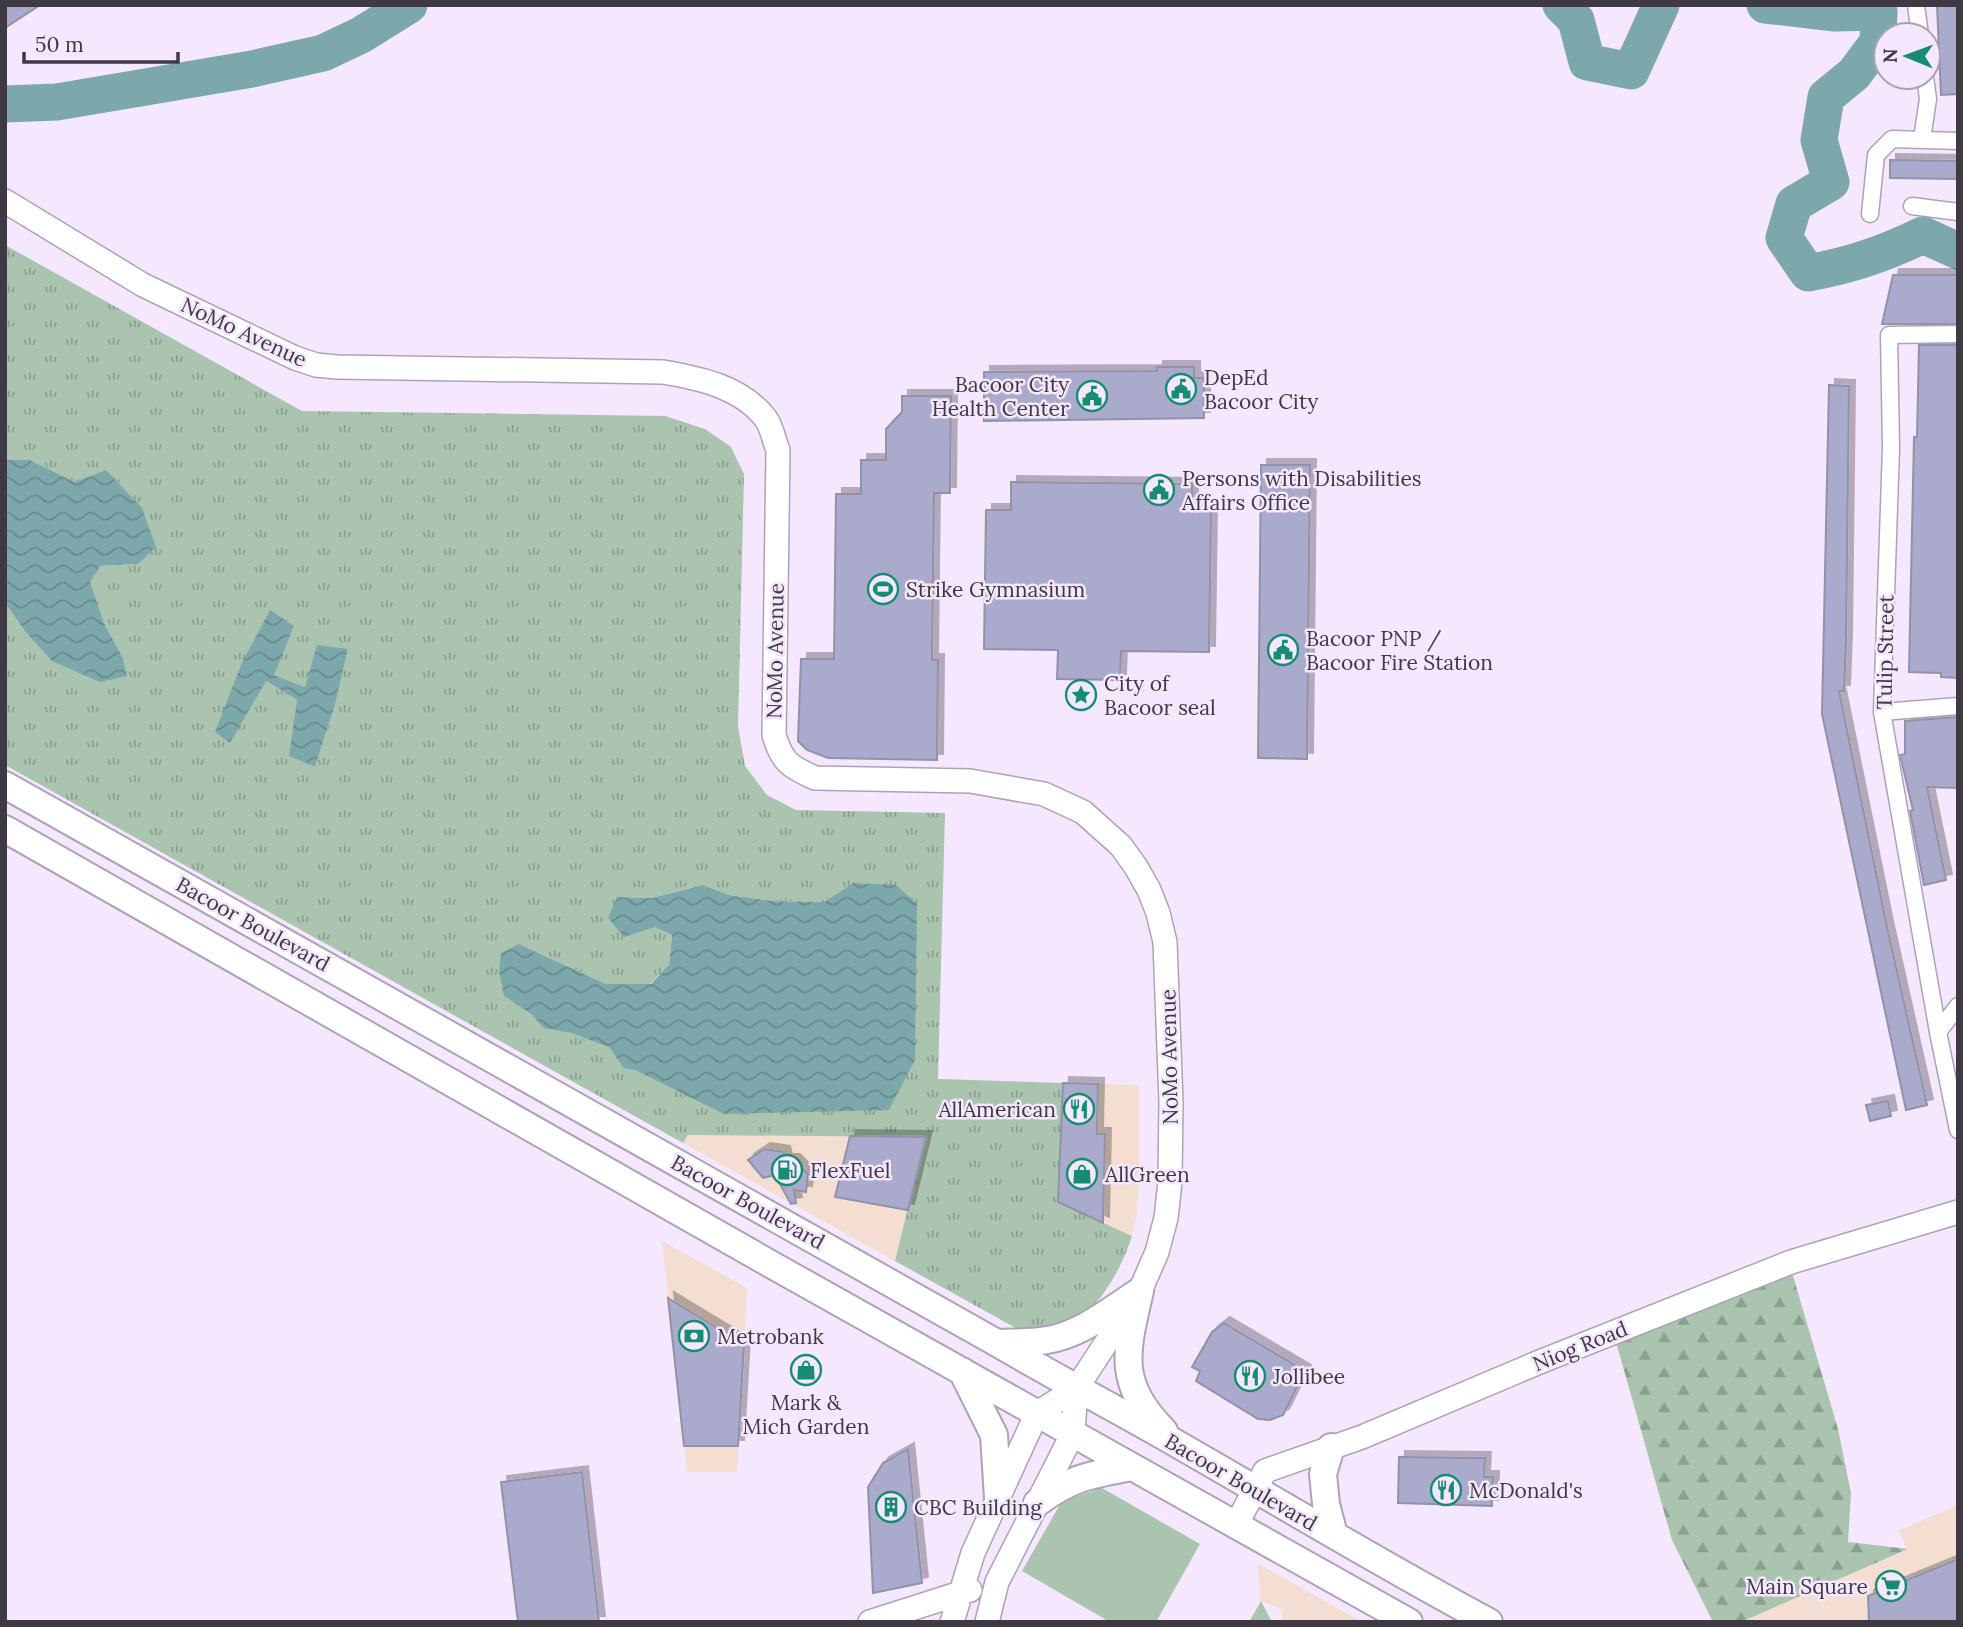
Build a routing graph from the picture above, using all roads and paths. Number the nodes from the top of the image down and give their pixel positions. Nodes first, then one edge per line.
1 (1927, 91) edge
2 (1922, 139) junction
3 (1958, 142) edge
4 (5, 201) edge
5 (1912, 206) dead end
6 (1958, 212) edge
7 (1870, 214) dead end
8 (1958, 334) edge
9 (1958, 706) edge
10 (1882, 712) junction
11 (5, 785) edge
12 (5, 829) edge
13 (1958, 1006) edge
14 (1938, 1032) junction
15 (1958, 1130) edge
16 (1958, 1212) edge
17 (1140, 1291) junction
18 (997, 1343) junction
19 (962, 1371) junction
20 (1076, 1389) junction
21 (1037, 1413) junction
22 (1073, 1433) junction
23 (1178, 1444) junction
24 (1331, 1447) junction
25 (1132, 1467) junction
26 (1255, 1490) junction
27 (998, 1497) junction
28 (1037, 1503) junction
29 (1236, 1525) junction
30 (1334, 1535) junction
31 (997, 1582) junction
32 (958, 1594) junction
33 (870, 1622) edge
34 (952, 1622) edge
35 (987, 1622) edge
36 (1409, 1622) edge
37 (1489, 1622) edge

1 - 2 street
2 - 3 street
2 - 7 street
4 - 17 street, NoMo Avenue
5 - 6 street
8 - 10 street, Tulip Street
9 - 10 street
10 - 14 street, Tulip Street
11 - 18 main road, Bacoor Boulevard
12 - 19 main road, Bacoor Boulevard
13 - 14 street
14 - 15 street, Tulip Street
16 - 24 street, Niog Road
17 - 18 main road
17 - 20 street, NoMo Avenue
17 - 23 main road
18 - 20 main road, Bacoor Boulevard
19 - 21 main road, Bacoor Boulevard
19 - 27 main road
20 - 21 street, NoMo Avenue
20 - 22 street, NoMo Avenue
20 - 23 main road, Bacoor Boulevard
21 - 22 main road, Bacoor Boulevard
21 - 27 street
22 - 25 main road, Bacoor Boulevard
22 - 28 street, NoMo Avenue
23 - 26 main road, Bacoor Boulevard
24 - 26 street, Niog Road
24 - 30 main road
25 - 28 main road
25 - 29 main road, Bacoor Boulevard
26 - 29 street, Niog Road
26 - 30 main road, Bacoor Boulevard
27 - 32 street
28 - 31 street, NoMo Avenue
29 - 36 main road, Bacoor Boulevard
30 - 37 main road, Bacoor Boulevard
31 - 32 street
31 - 35 street, NoMo Avenue
32 - 33 street
32 - 34 street

